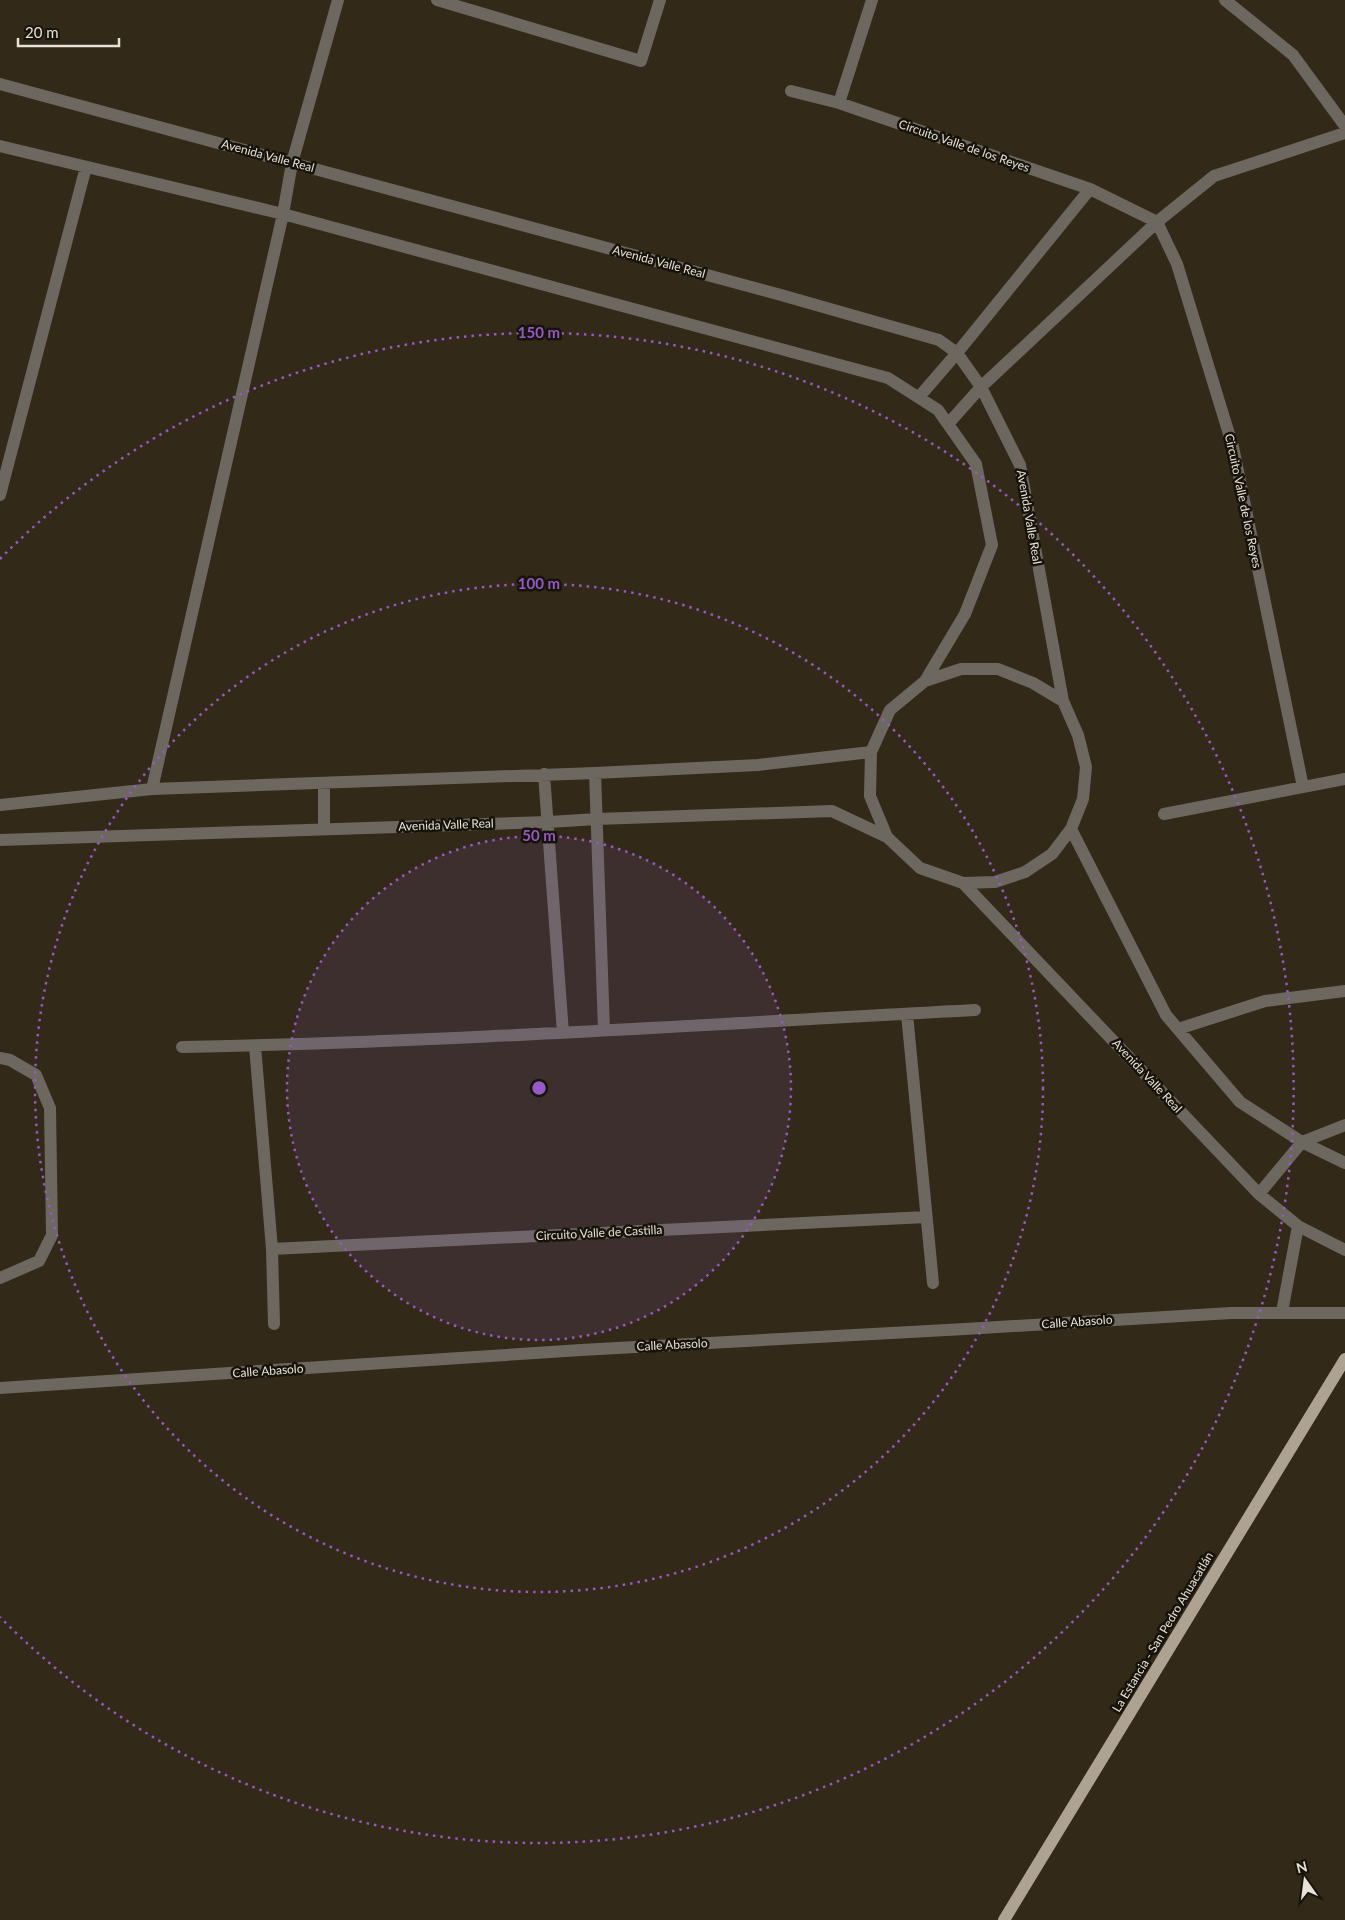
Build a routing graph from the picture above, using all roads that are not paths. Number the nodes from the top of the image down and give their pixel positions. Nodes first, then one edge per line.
1 (338, 0) edge
2 (437, 0) edge
3 (660, 0) edge
4 (872, 0) edge
5 (1225, 0) edge
6 (0, 84) edge
7 (791, 91) dead end
8 (839, 103) junction
9 (1345, 126) edge
10 (1345, 133) edge
11 (0, 146) edge
12 (292, 163) junction
13 (86, 167) junction
14 (1090, 189) junction
15 (283, 214) junction
16 (1157, 222) junction
17 (957, 353) junction
18 (981, 387) junction
19 (919, 397) junction
20 (948, 424) junction
21 (0, 495) edge
22 (925, 680) junction
23 (1063, 701) junction
24 (871, 752) junction
25 (595, 773) junction
26 (544, 774) junction
27 (1345, 779) edge
28 (324, 783) junction
29 (1303, 787) junction
30 (152, 789) junction
31 (0, 805) edge
32 (1164, 814) dead end
33 (596, 819) junction
34 (549, 822) junction
35 (324, 829) junction
36 (1071, 829) junction
37 (887, 836) junction
38 (0, 840) edge
39 (963, 883) junction
40 (1345, 991) edge
41 (974, 1010) dead end
42 (907, 1014) junction
43 (1178, 1029) junction
44 (604, 1030) junction
45 (563, 1033) junction
46 (255, 1046) junction
47 (182, 1047) dead end
48 (0, 1058) edge
49 (1345, 1125) edge
50 (1302, 1142) junction
51 (1345, 1163) edge
52 (1259, 1194) junction
53 (926, 1217) junction
54 (1298, 1226) junction
55 (272, 1249) junction
56 (1345, 1250) edge
57 (0, 1278) edge
58 (933, 1283) dead end
59 (1282, 1312) junction
60 (1345, 1313) edge
61 (274, 1324) dead end
62 (1345, 1358) edge
63 (0, 1388) edge
64 (1004, 1920) edge

1 - 12 street
2 - 3 street
4 - 8 street
5 - 9 street
6 - 12 street, Avenida Valle Real
7 - 8 street, Circuito Valle de los Reyes
8 - 14 street, Circuito Valle de los Reyes
10 - 16 street
11 - 13 street
12 - 15 street
12 - 17 street, Avenida Valle Real
13 - 15 street
13 - 21 street
14 - 16 street, Circuito Valle de los Reyes
14 - 17 street
15 - 19 street
15 - 30 street
16 - 18 street
16 - 29 street, Circuito Valle de los Reyes
17 - 18 street, Avenida Valle Real
17 - 19 street
18 - 20 street
18 - 23 street, Avenida Valle Real
19 - 20 street
20 - 22 street
22 - 23 street
22 - 24 street
23 - 36 street, Avenida Valle Real
24 - 25 street
24 - 37 street
25 - 26 street
25 - 33 street
26 - 28 street
26 - 34 street
27 - 29 street
28 - 30 street
28 - 35 street
29 - 32 street
30 - 31 street
33 - 34 street, Avenida Valle Real
33 - 37 street, Avenida Valle Real
33 - 44 street
34 - 35 street, Avenida Valle Real
34 - 45 street
35 - 38 street, Avenida Valle Real
36 - 39 street, Avenida Valle Real
36 - 43 street
37 - 39 street
39 - 52 street, Avenida Valle Real
40 - 43 street
41 - 42 street
42 - 44 street
42 - 53 street
43 - 50 street
44 - 45 street
45 - 46 street
46 - 47 street
46 - 55 street
48 - 57 street
49 - 50 street
50 - 51 street
50 - 52 street
52 - 54 street, Avenida Valle Real
53 - 55 street, Circuito Valle de Castilla
53 - 58 street
54 - 56 street, Avenida Valle Real
54 - 59 street
55 - 61 street
59 - 60 street, Calle Abasolo
59 - 63 street, Calle Abasolo
62 - 64 main road, La Estancia - San Pedro Ahuacatlán

